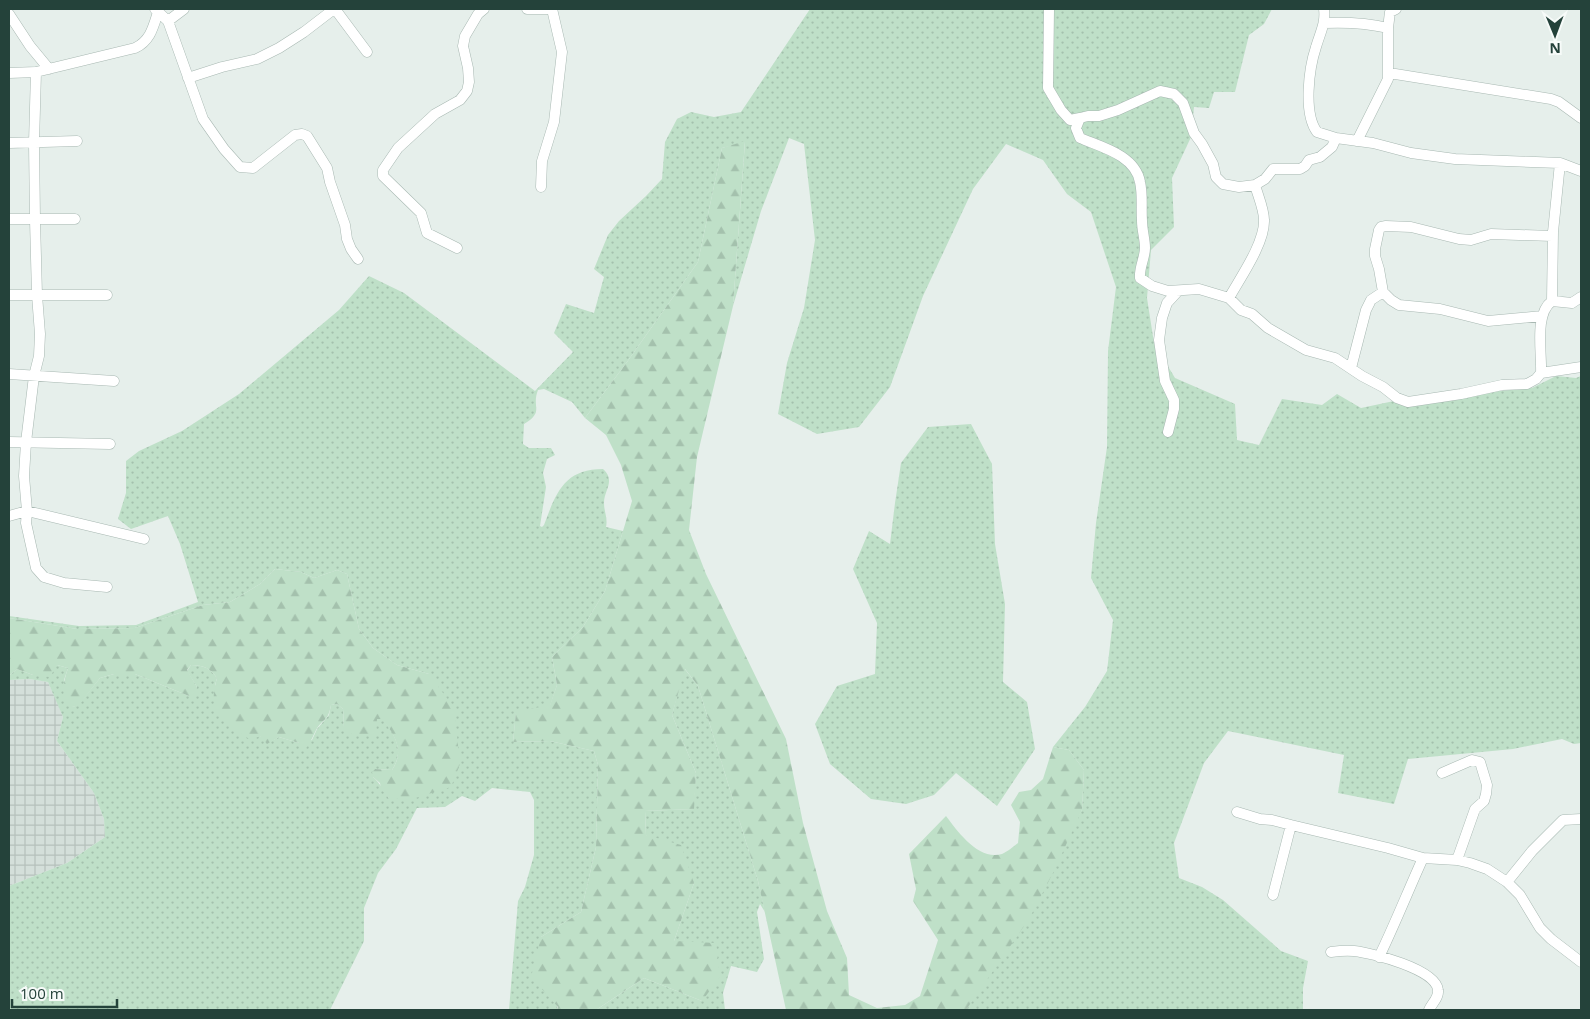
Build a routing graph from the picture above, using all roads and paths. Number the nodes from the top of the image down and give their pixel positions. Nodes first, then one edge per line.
1 (184, 9) edge
2 (334, 9) edge
3 (484, 9) edge
4 (527, 9) edge
5 (552, 9) edge
6 (1049, 9) edge
7 (1324, 9) edge
8 (157, 10) edge
9 (1392, 10) edge
10 (9, 14) edge
11 (168, 21) junction
12 (1324, 23) junction
13 (1388, 28) junction
14 (367, 52) dead end
15 (49, 69) junction
16 (36, 72) junction
17 (9, 73) edge
18 (1390, 73) junction
19 (188, 78) junction
20 (1080, 118) junction
21 (1581, 118) edge
22 (1336, 138) junction
23 (77, 141) dead end
24 (1357, 141) junction
25 (9, 143) edge
26 (34, 143) junction
27 (1560, 163) junction
28 (1581, 171) edge
29 (1255, 185) junction
30 (541, 187) dead end
31 (9, 219) edge
32 (75, 219) dead end
33 (35, 220) junction
34 (1552, 236) junction
35 (457, 248) dead end
36 (358, 259) dead end
37 (1178, 291) junction
38 (1383, 292) junction
39 (9, 295) edge
40 (36, 295) junction
41 (107, 295) dead end
42 (1581, 297) edge
43 (1229, 298) junction
44 (1552, 301) junction
45 (1542, 316) junction
46 (1581, 367) edge
47 (1351, 368) junction
48 (1541, 373) junction
49 (9, 374) edge
50 (34, 376) junction
51 (114, 381) dead end
52 (1168, 432) dead end
53 (9, 442) edge
54 (26, 442) junction
55 (110, 444) dead end
56 (27, 511) junction
57 (9, 516) edge
58 (144, 539) dead end
59 (107, 587) dead end
60 (1442, 773) dead end
61 (1237, 812) dead end
62 (1581, 819) edge
63 (1291, 825) junction
64 (1423, 858) junction
65 (1457, 860) junction
66 (1507, 882) junction
67 (1273, 895) dead end
68 (1331, 952) dead end
69 (1379, 956) junction
70 (1581, 962) edge
71 (1429, 1010) edge

1 - 11 street
2 - 14 street
2 - 19 street
3 - 35 street
4 - 5 street
5 - 30 street
6 - 20 street
7 - 12 street
8 - 11 street
8 - 15 street
9 - 13 street
10 - 15 street
11 - 19 street
12 - 13 street
12 - 22 street
13 - 18 street
15 - 16 street
16 - 17 street
16 - 26 street
18 - 21 street
18 - 24 street
19 - 36 street
20 - 29 street
20 - 37 street
22 - 24 street
22 - 29 street
23 - 26 street
24 - 27 street
25 - 26 street
26 - 33 street
27 - 28 street
27 - 34 street
29 - 43 street
31 - 33 street
32 - 33 street
33 - 40 street
34 - 38 street
34 - 44 street
37 - 43 street
37 - 52 street
38 - 45 street
38 - 47 street
39 - 40 street
40 - 41 street
40 - 50 street
42 - 44 street
43 - 47 street
44 - 45 street
45 - 48 street
46 - 48 street
47 - 48 street
49 - 50 street
50 - 51 street
50 - 54 street
53 - 54 street
54 - 55 street
54 - 56 street
56 - 57 street
56 - 58 street
56 - 59 street
60 - 65 street
61 - 63 street
62 - 66 street
63 - 64 street
63 - 67 street
64 - 65 street
64 - 69 street
65 - 66 street
66 - 70 street
68 - 69 street
69 - 71 street

